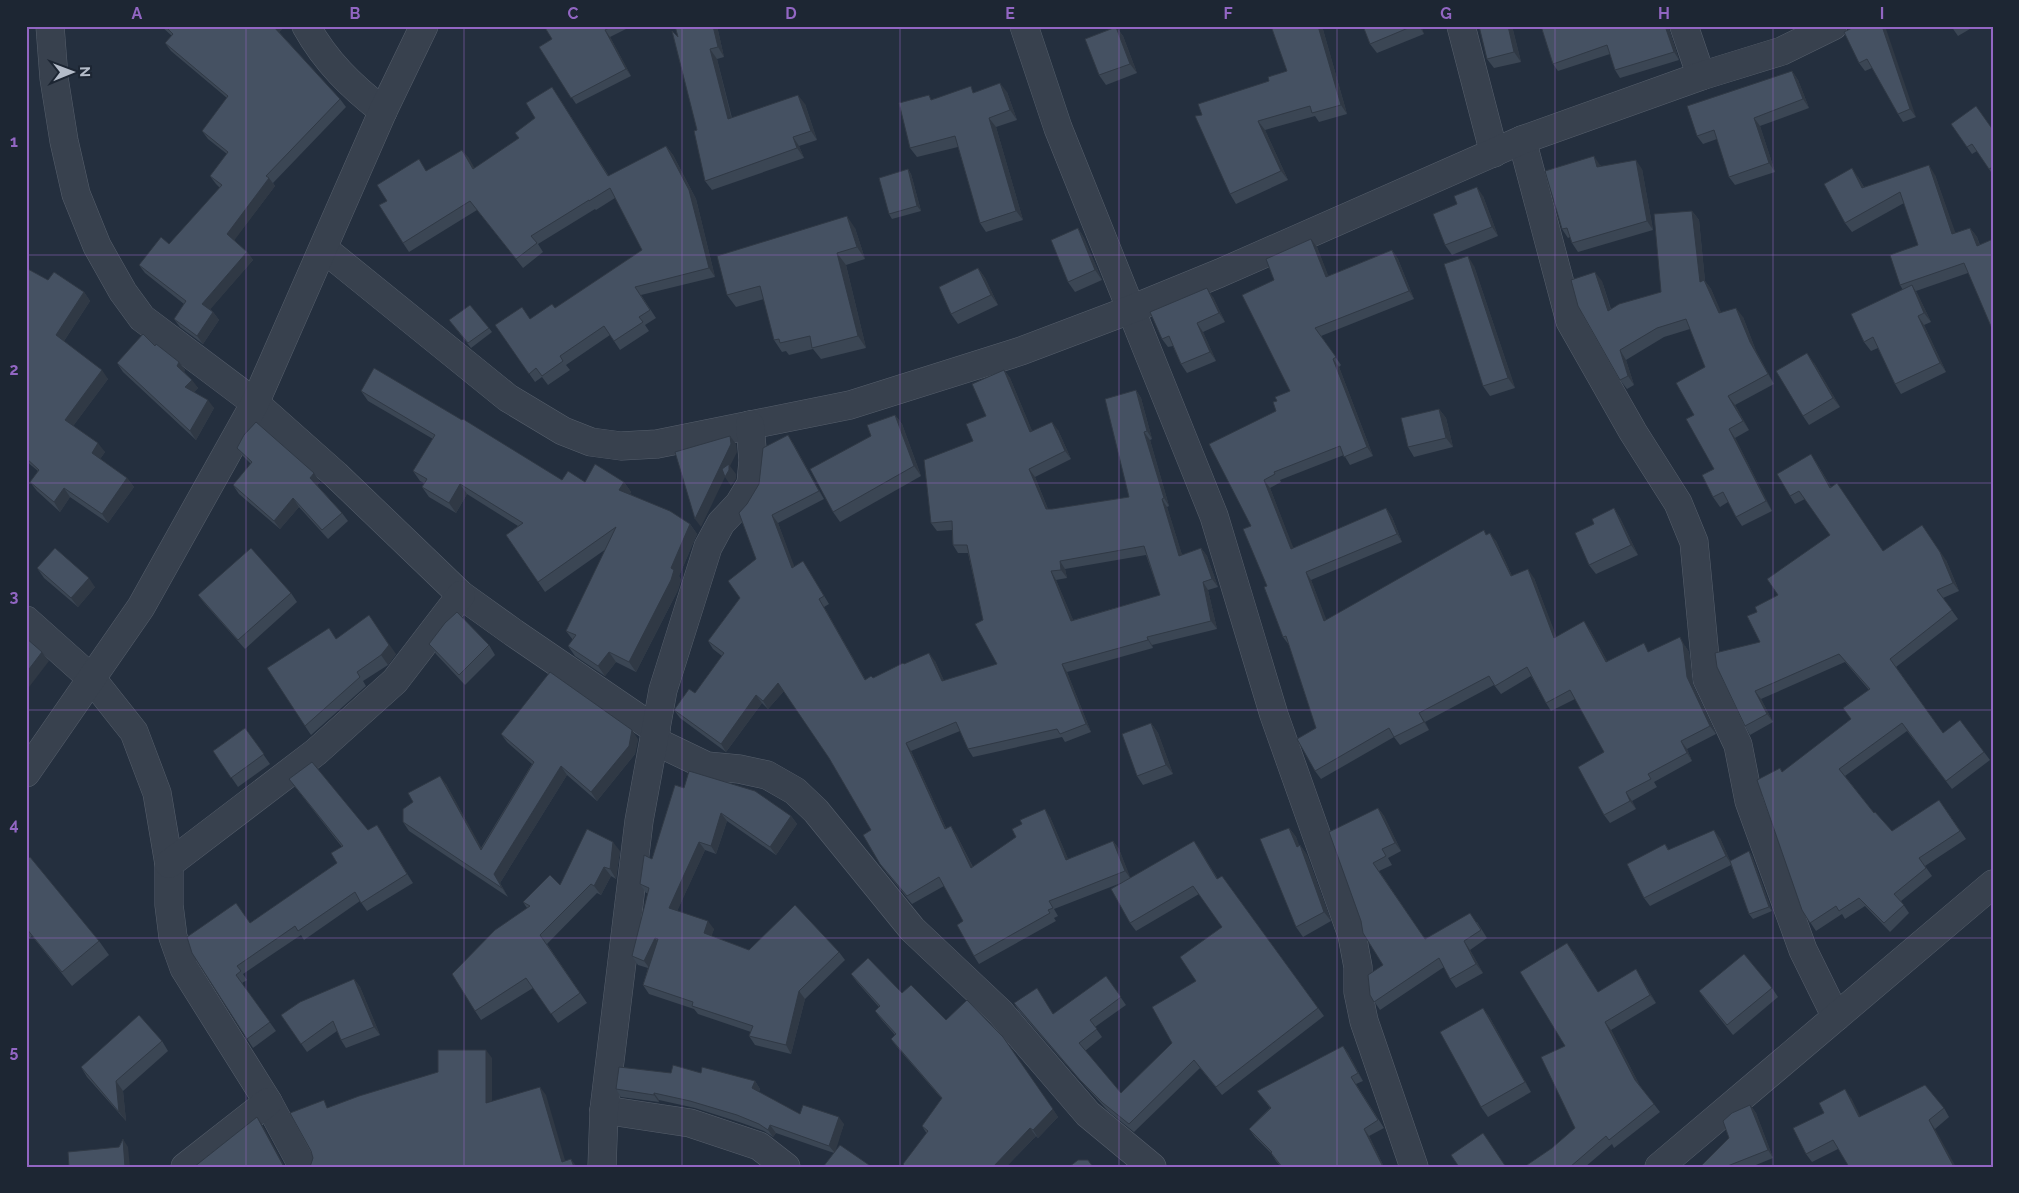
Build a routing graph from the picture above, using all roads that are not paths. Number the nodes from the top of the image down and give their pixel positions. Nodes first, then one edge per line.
1 (50, 26) edge
2 (306, 26) edge
3 (424, 26) edge
4 (1024, 26) edge
5 (1461, 26) edge
6 (1684, 26) edge
7 (1833, 26) edge
8 (1701, 76) junction
9 (382, 111) junction
10 (1522, 140) junction
11 (1494, 153) junction
12 (324, 249) junction
13 (1132, 309) junction
14 (255, 403) junction
15 (750, 425) junction
16 (461, 595) junction
17 (28, 618) edge
18 (92, 679) junction
19 (656, 735) junction
20 (26, 773) edge
21 (169, 864) junction
22 (1993, 884) edge
23 (1836, 1017) junction
24 (268, 1102) junction
25 (604, 1110) junction
26 (185, 1167) edge
27 (303, 1167) edge
28 (602, 1167) edge
29 (786, 1167) edge
30 (1152, 1167) edge
31 (1414, 1167) edge
32 (1659, 1167) edge

1 - 14 street
2 - 9 street
3 - 9 street
4 - 13 street
5 - 11 street
6 - 8 street
7 - 8 street
8 - 10 street
9 - 12 street
10 - 11 street
10 - 23 street
11 - 13 street
12 - 14 street
12 - 15 street
13 - 15 street
13 - 31 street
14 - 16 street
14 - 18 street
15 - 19 street
16 - 19 street
16 - 21 street
17 - 18 street
18 - 20 street
18 - 21 street
19 - 25 street
19 - 30 street
21 - 24 street
22 - 23 street
23 - 32 street
24 - 26 street
24 - 27 street
25 - 28 street
25 - 29 street

